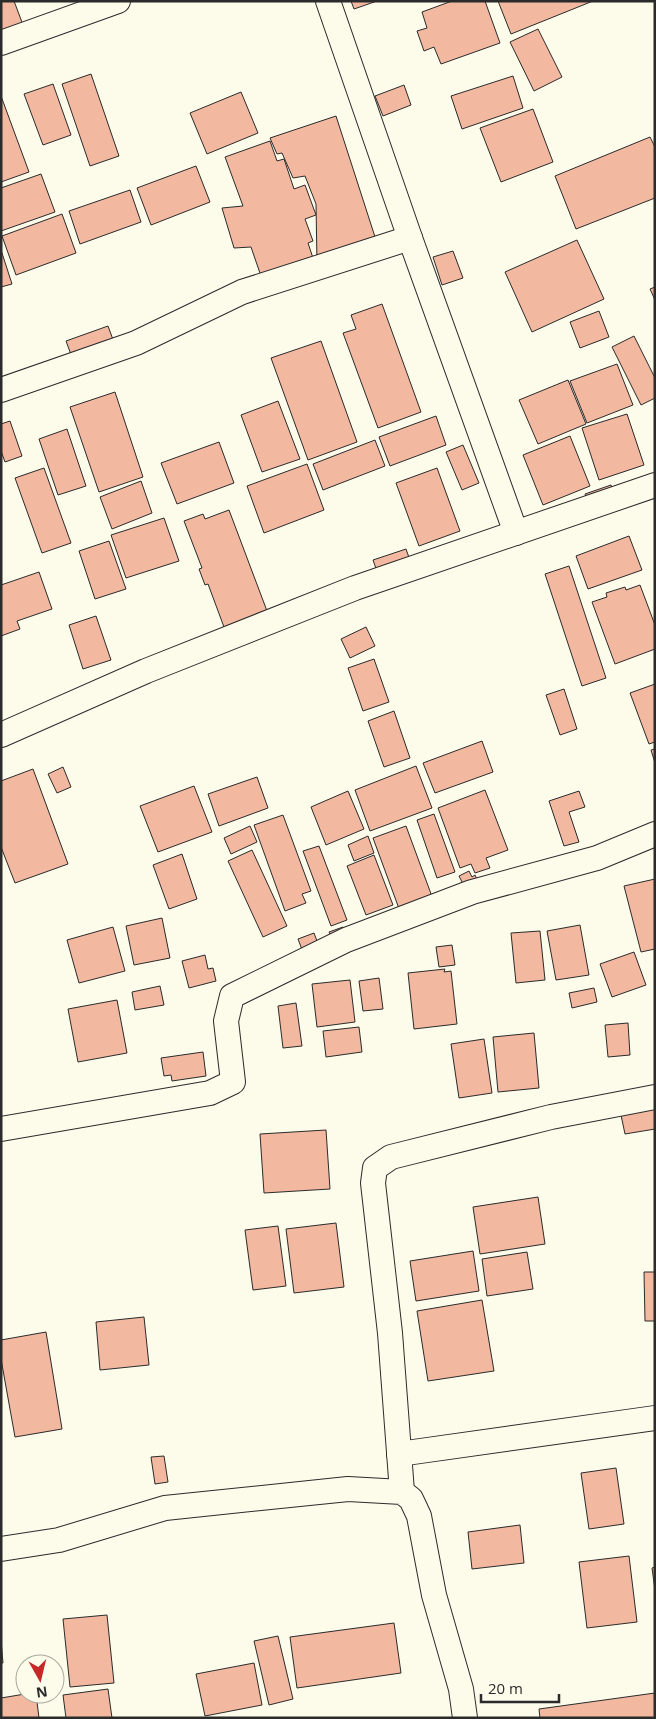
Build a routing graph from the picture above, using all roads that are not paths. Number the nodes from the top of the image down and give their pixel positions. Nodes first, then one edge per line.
1 (118, 1) edge
2 (328, 1) edge
3 (1, 43) edge
4 (410, 238) junction
5 (1, 390) edge
6 (655, 485) edge
7 (516, 533) junction
8 (1, 735) edge
9 (655, 834) edge
10 (655, 1097) edge
11 (1, 1128) edge
12 (655, 1418) edge
13 (399, 1454) junction
14 (402, 1492) junction
15 (1, 1548) edge
16 (465, 1718) edge

1 - 3 street
2 - 4 street
4 - 5 street
4 - 7 street
6 - 7 street
7 - 8 street
9 - 11 street
10 - 13 street
12 - 13 street
13 - 14 street
14 - 15 street
14 - 16 street

